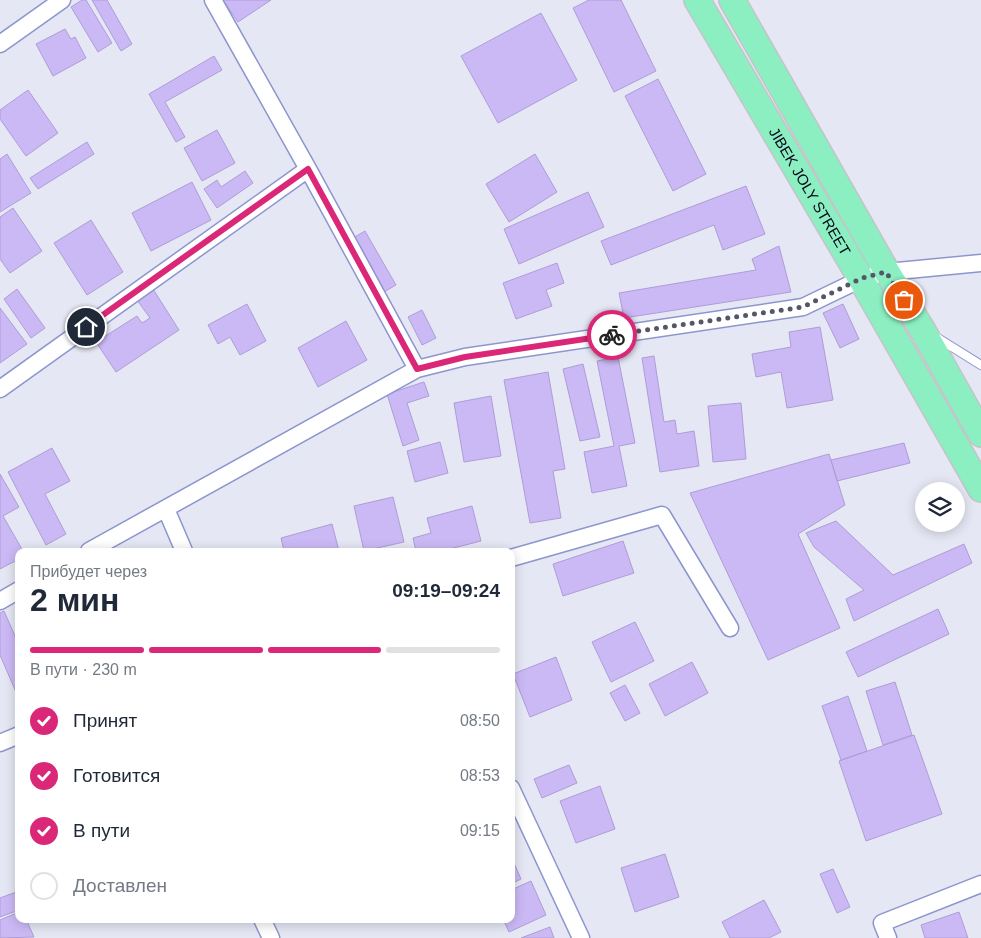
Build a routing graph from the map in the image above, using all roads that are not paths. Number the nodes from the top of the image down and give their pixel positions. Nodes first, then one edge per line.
1 (62, 0) edge
2 (214, 0) edge
3 (697, 0) edge
4 (732, 0) edge
5 (0, 44) edge
6 (308, 169) junction
7 (981, 263) edge
8 (886, 272) junction
9 (862, 278) junction
10 (922, 329) junction
11 (981, 365) edge
12 (417, 369) junction
13 (0, 389) edge
14 (981, 434) edge
15 (981, 489) edge
16 (166, 508) junction
17 (94, 548) edge
18 (183, 548) edge
19 (515, 557) edge
20 (15, 592) edge
21 (0, 601) edge
22 (730, 628) dead end
23 (15, 736) edge
24 (0, 742) edge
25 (515, 797) edge
26 (981, 884) edge
27 (264, 923) edge
28 (270, 938) edge
29 (581, 938) edge
30 (888, 938) edge

1 - 5 street
2 - 6 street
3 - 9 main road, JIBEK JOLY STREET
4 - 8 main road, JIBEK JOLY STREET
6 - 12 street
6 - 13 street
7 - 8 street
8 - 9 street
8 - 10 main road, JIBEK JOLY STREET
9 - 12 street
9 - 15 main road, JIBEK JOLY STREET
10 - 11 lane
10 - 14 main road, JIBEK JOLY STREET
12 - 16 street
16 - 17 street
16 - 18 street
19 - 22 street
20 - 21 street
23 - 24 street
25 - 29 street
26 - 30 street
27 - 28 street

